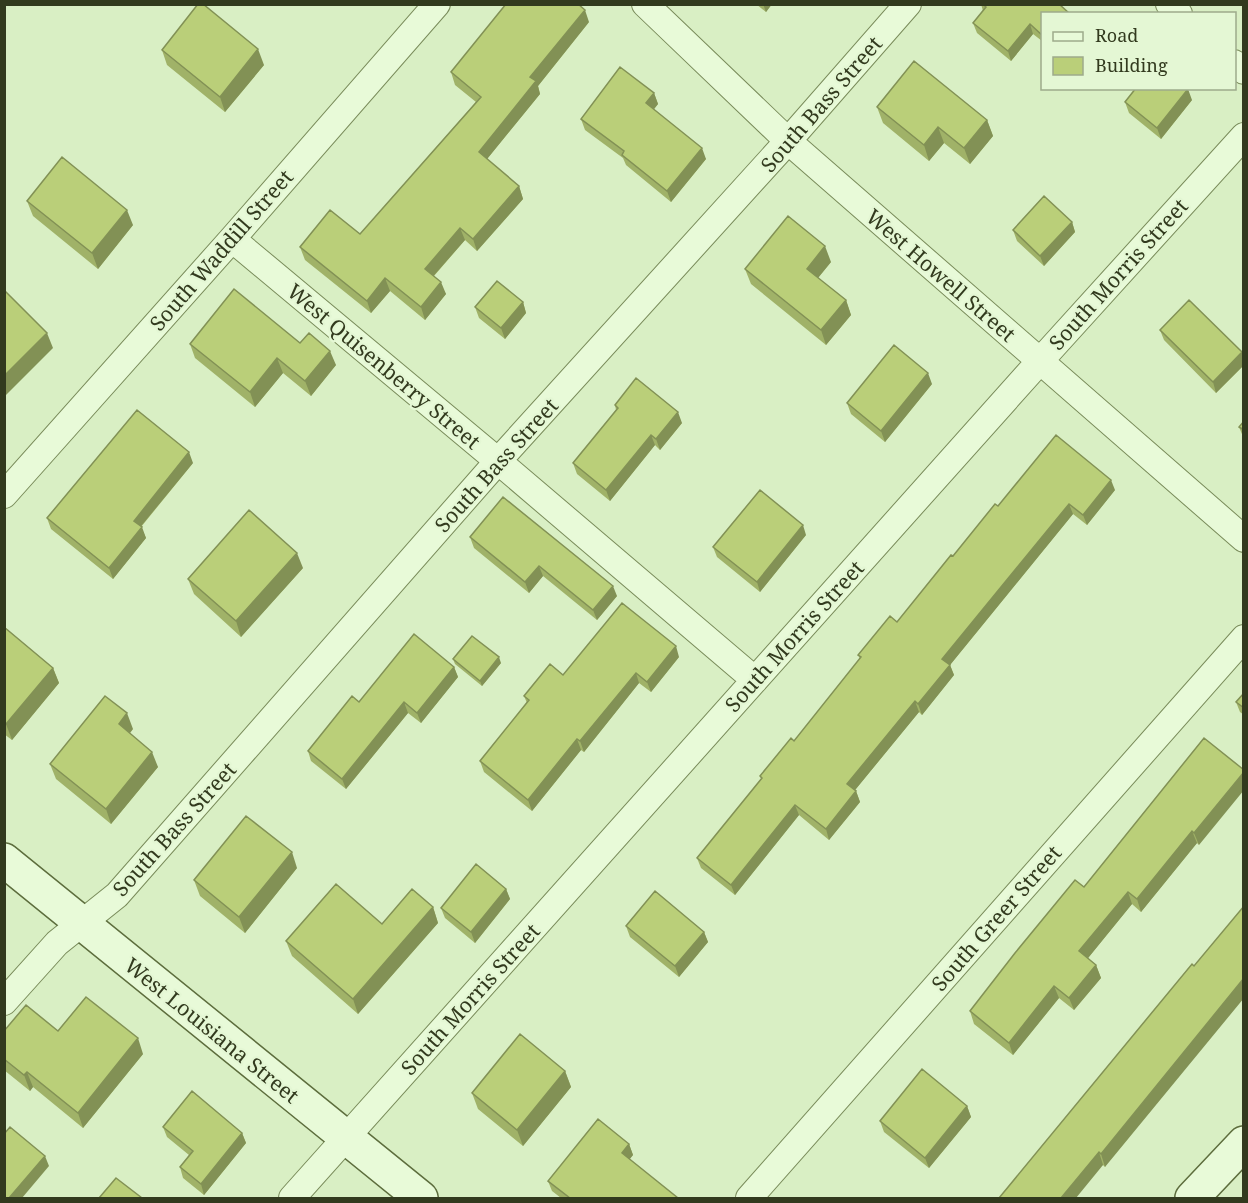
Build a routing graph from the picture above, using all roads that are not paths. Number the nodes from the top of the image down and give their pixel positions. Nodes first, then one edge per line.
1 (436, 4) edge
2 (645, 4) edge
3 (908, 4) edge
4 (1244, 136) edge
5 (788, 141) junction
6 (232, 239) junction
7 (1040, 361) junction
8 (498, 461) junction
9 (4, 495) edge
10 (1244, 539) edge
11 (1244, 638) edge
12 (755, 680) junction
13 (4, 860) edge
14 (82, 923) junction
15 (4, 1002) edge
16 (346, 1138) junction
17 (1244, 1143) edge
18 (292, 1198) edge
19 (421, 1198) edge
20 (749, 1198) edge
21 (1192, 1198) edge

1 - 6 street, South Waddill Street
2 - 5 street, West Howell Street
3 - 5 street, South Bass Street
4 - 7 street, South Morris Street
5 - 7 street, West Howell Street
5 - 8 street, South Bass Street
6 - 8 street, West Quisenberry Street
6 - 9 street, South Waddill Street
7 - 10 street, West Howell Street
7 - 12 street, South Morris Street
8 - 12 street, West Quisenberry Street
8 - 14 street, South Bass Street
11 - 20 street, South Greer Street
12 - 16 street, South Morris Street
13 - 14 main road, West Louisiana Street
14 - 15 street, South Bass Street
14 - 16 main road, West Louisiana Street
16 - 18 street, South Morris Street
16 - 19 main road, West Louisiana Street
17 - 21 main road

